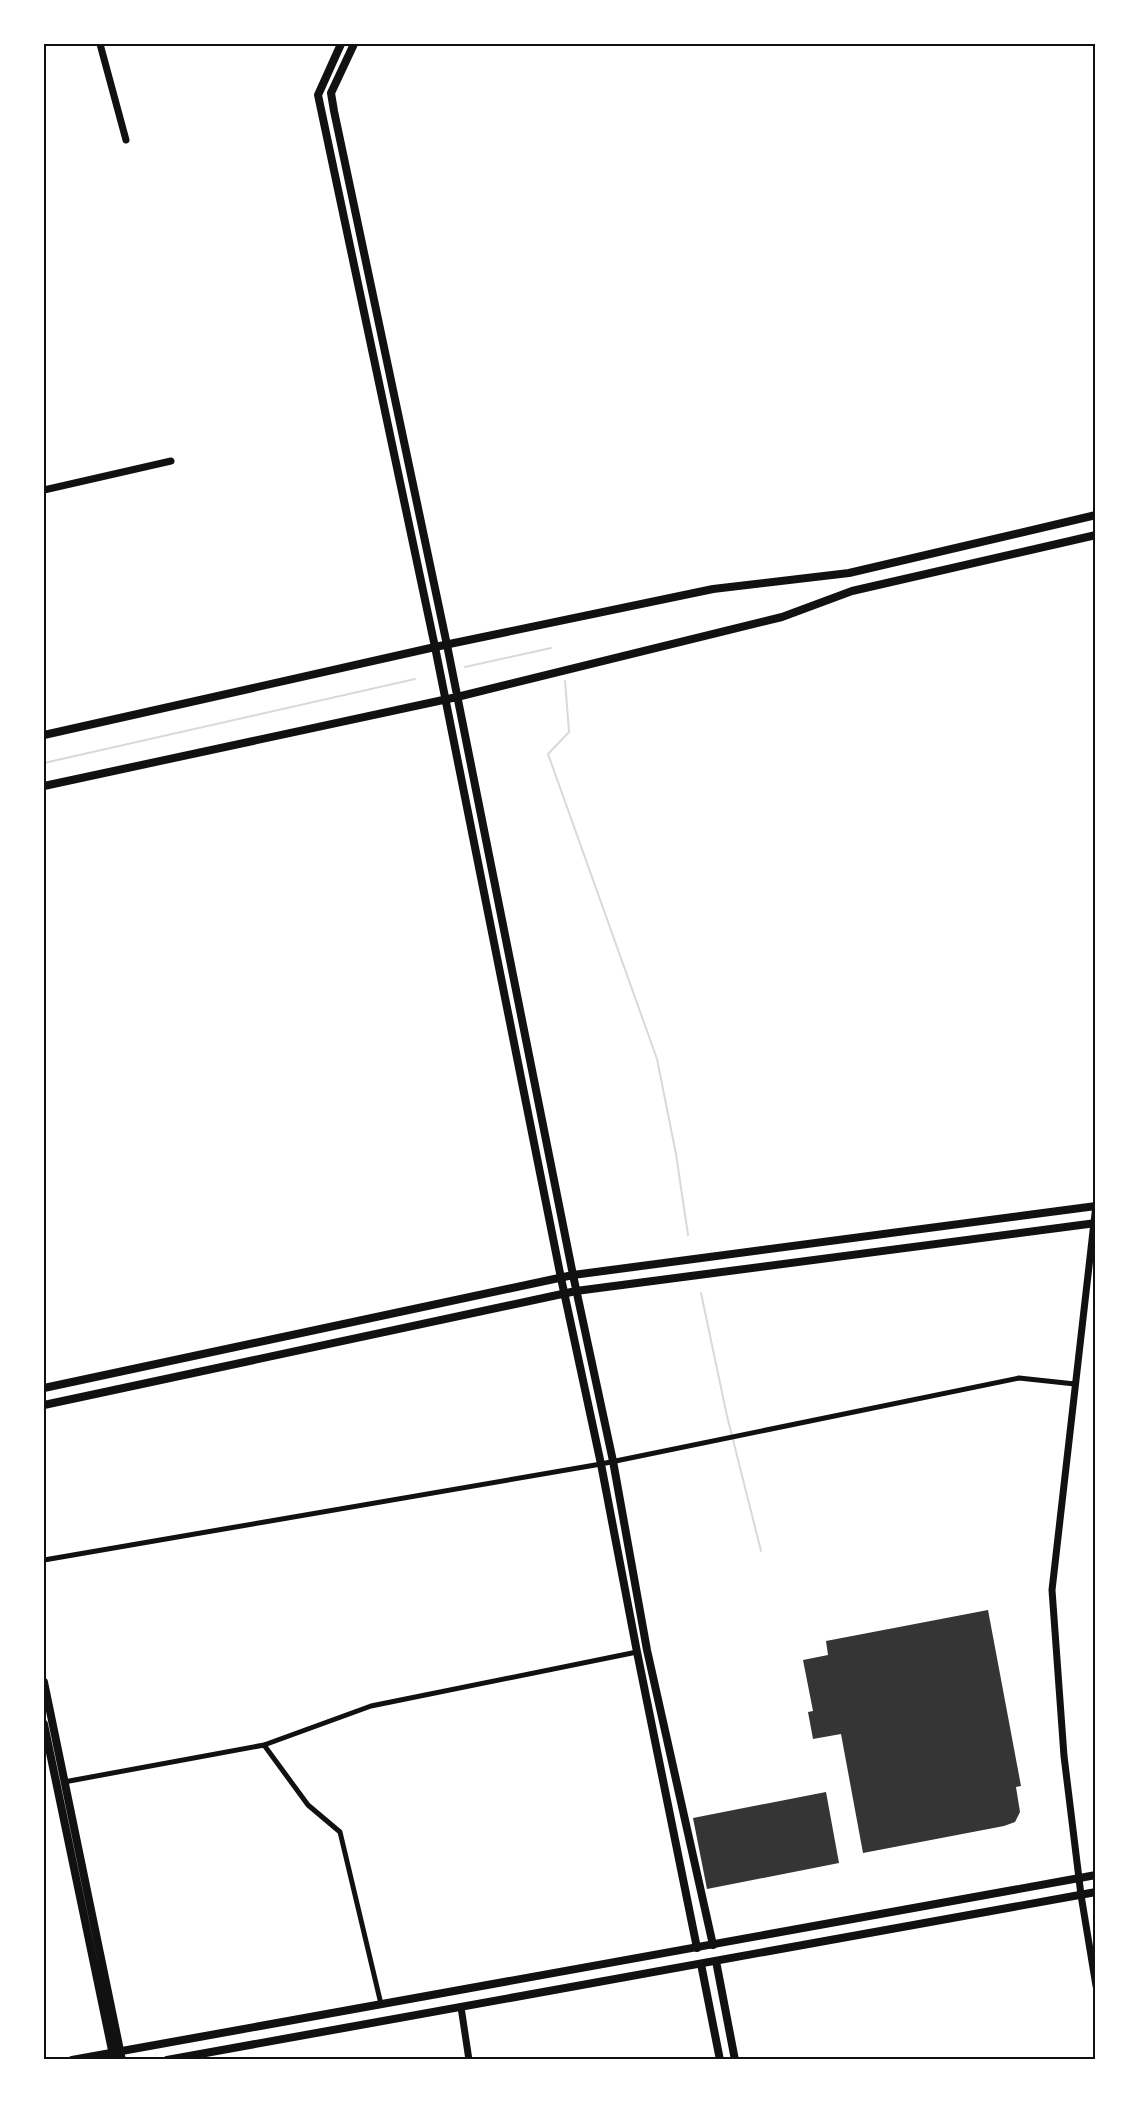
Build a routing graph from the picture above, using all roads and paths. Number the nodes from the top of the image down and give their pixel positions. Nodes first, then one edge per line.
1 (100, 44) edge
2 (341, 44) edge
3 (354, 44) edge
4 (126, 140) dead end
5 (171, 461) dead end
6 (44, 490) edge
7 (1095, 515) edge
8 (1095, 535) edge
9 (447, 645) junction
10 (435, 647) junction
11 (457, 697) junction
12 (445, 698) junction
13 (44, 735) edge
14 (44, 786) edge
15 (1095, 1206) edge
16 (1094, 1223) edge
17 (573, 1275) junction
18 (561, 1278) junction
19 (576, 1291) junction
20 (564, 1293) junction
21 (1075, 1384) junction
22 (44, 1388) edge
23 (44, 1405) edge
24 (613, 1461) junction
25 (601, 1464) junction
26 (44, 1560) edge
27 (637, 1652) junction
28 (44, 1682) edge
29 (44, 1724) edge
30 (264, 1745) junction
31 (64, 1782) junction
32 (1095, 1875) edge
33 (1079, 1878) junction
34 (1095, 1892) edge
35 (1081, 1895) junction
36 (713, 1945) junction
37 (697, 1948) junction
38 (716, 1961) junction
39 (700, 1964) junction
40 (1095, 1986) edge
41 (381, 2004) junction
42 (460, 2007) junction
43 (117, 2056) edge
44 (72, 2060) edge
45 (167, 2060) edge
46 (469, 2060) edge
47 (720, 2060) edge
48 (735, 2060) edge

1 - 4 street
2 - 10 main road
3 - 9 main road
5 - 6 street
7 - 9 main road
8 - 11 main road
9 - 10 main road
9 - 11 main road
10 - 12 main road
10 - 13 main road
11 - 12 main road
11 - 17 main road
12 - 14 main road
12 - 18 main road
15 - 16 street
15 - 17 main road
16 - 19 main road
16 - 21 street
17 - 18 main road
17 - 19 main road
18 - 20 main road
18 - 22 main road
19 - 20 main road
19 - 24 main road
20 - 23 main road
20 - 25 main road
21 - 24 street
21 - 33 street
24 - 25 street
24 - 36 main road
25 - 26 street
25 - 27 main road
27 - 30 street
27 - 37 main road
28 - 31 main road
29 - 43 main road
30 - 31 street
30 - 41 street
31 - 43 main road
32 - 33 main road
33 - 35 street
33 - 36 main road
34 - 35 main road
35 - 38 main road
35 - 40 street
36 - 37 main road
37 - 41 main road
38 - 39 main road
38 - 48 main road
39 - 42 main road
39 - 47 main road
41 - 43 main road
42 - 45 main road
42 - 46 street
43 - 44 main road

